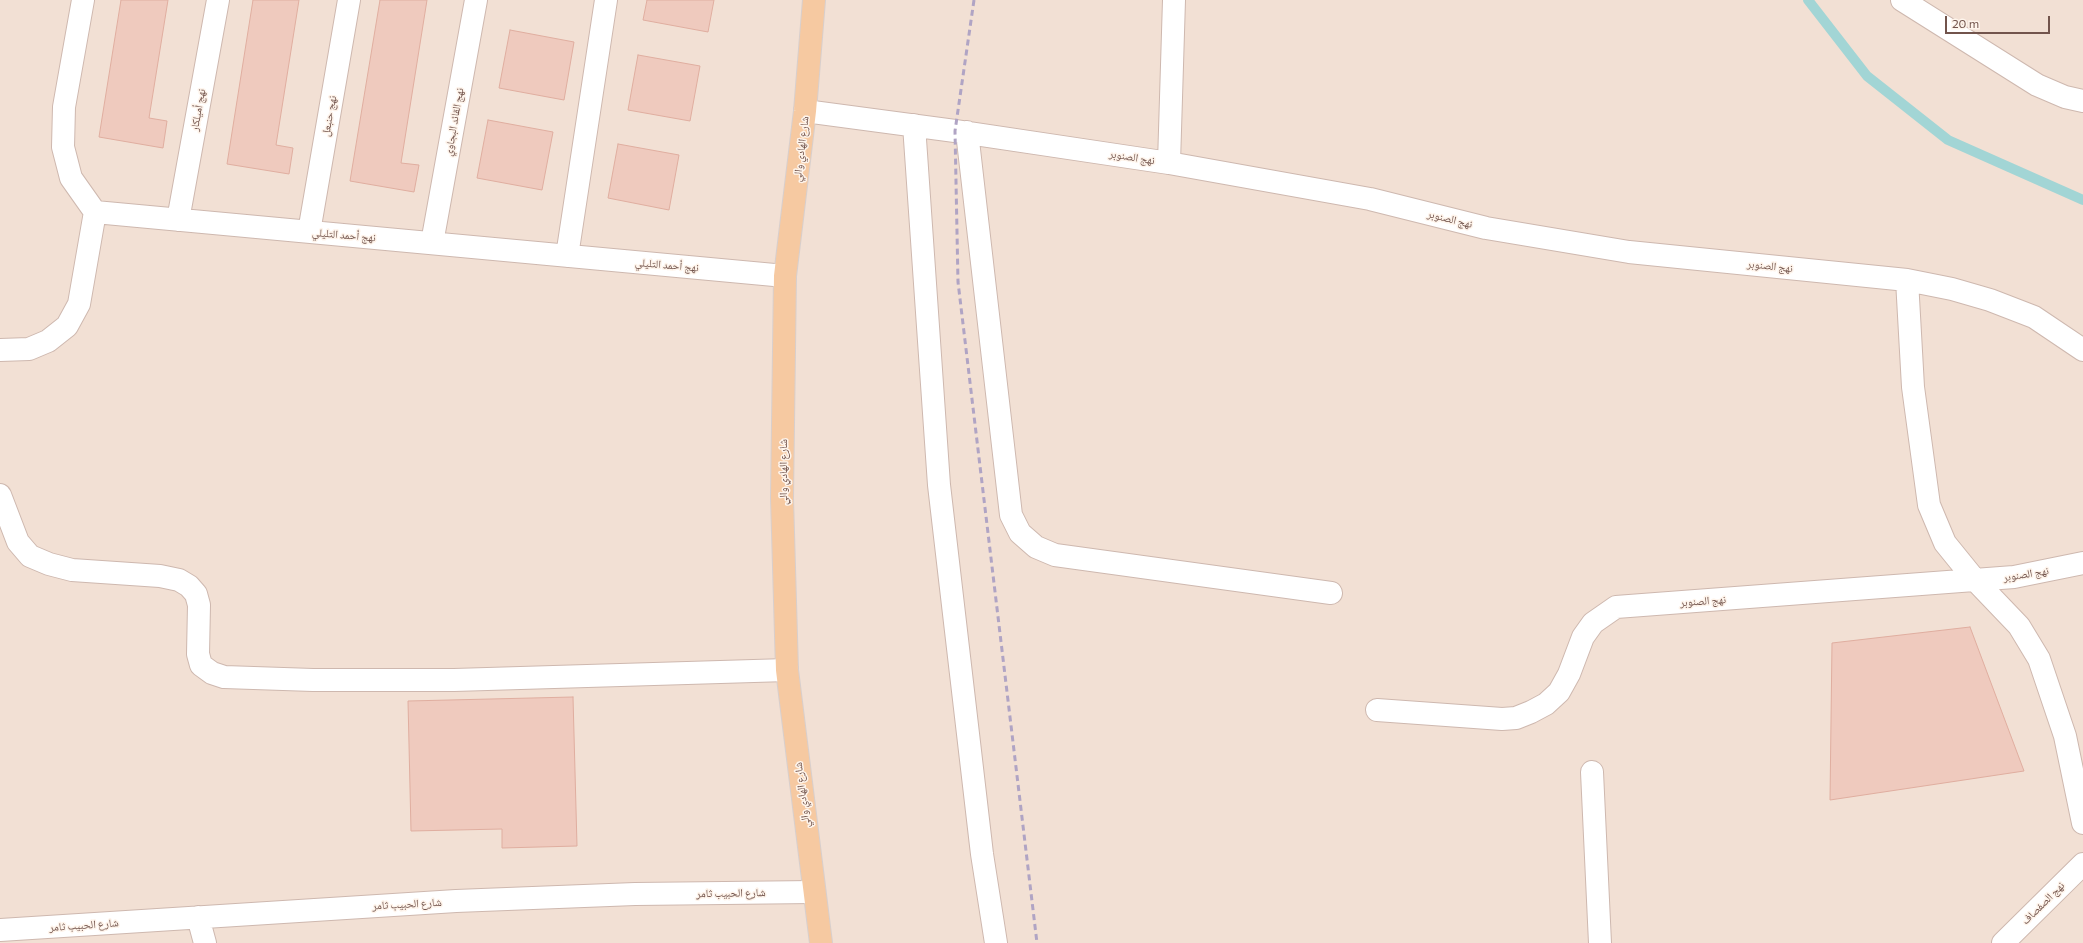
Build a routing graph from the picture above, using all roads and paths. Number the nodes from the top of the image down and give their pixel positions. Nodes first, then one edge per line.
1 (83, 0) edge
2 (218, 0) edge
3 (349, 0) edge
4 (476, 0) edge
5 (606, 0) edge
6 (814, 0) edge
7 (1174, 0) edge
8 (1902, 0) edge
9 (2083, 101) edge
10 (805, 111) junction
11 (914, 125) junction
12 (968, 132) junction
13 (1169, 162) junction
14 (95, 212) junction
15 (178, 220) junction
16 (309, 232) junction
17 (432, 243) junction
18 (567, 256) junction
19 (785, 276) junction
20 (1907, 280) junction
21 (0, 350) edge
22 (2083, 350) edge
23 (0, 495) edge
24 (2083, 563) edge
25 (1975, 580) junction
26 (1331, 593) dead end
27 (787, 670) junction
28 (1377, 710) dead end
29 (1592, 772) dead end
30 (2083, 823) edge
31 (2083, 864) edge
32 (814, 892) junction
33 (198, 917) junction
34 (0, 930) edge
35 (26, 936) edge
36 (205, 943) edge
37 (821, 943) edge
38 (996, 943) edge
39 (1600, 943) edge
40 (2003, 943) edge

1 - 14 street
2 - 15 street, نهج أميلكار
3 - 16 street, نهج حنبعل
4 - 17 street, نهج القائد البجاوي
5 - 18 street
6 - 10 main road, شارع الهادي والي
7 - 13 street
8 - 9 street
10 - 11 street, نهج الصنوبر
10 - 19 main road, شارع الهادي والي
11 - 12 street, نهج الصنوبر
11 - 38 street
12 - 13 street, نهج الصنوبر
12 - 26 street
13 - 20 street, نهج الصنوبر
14 - 15 street, نهج أحمد التليلي
14 - 21 street
15 - 16 street, نهج أحمد التليلي
16 - 17 street, نهج أحمد التليلي
17 - 18 street, نهج أحمد التليلي
18 - 19 street, نهج أحمد التليلي
19 - 27 main road, شارع الهادي والي
20 - 22 street, نهج الصنوبر
20 - 25 street
23 - 27 street
24 - 25 street, نهج الصنوبر
25 - 28 street, نهج الصنوبر
25 - 30 street
27 - 32 main road, شارع الهادي والي
29 - 39 street
31 - 40 street, نهج الصفصاف
32 - 33 street, شارع الحبيب ثامر
32 - 37 main road, شارع الهادي والي
33 - 35 street, شارع الحبيب ثامر
33 - 36 street
34 - 35 street, شارع الحبيب ثامر

